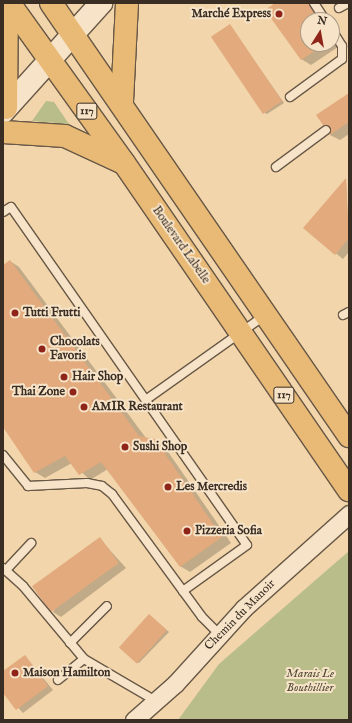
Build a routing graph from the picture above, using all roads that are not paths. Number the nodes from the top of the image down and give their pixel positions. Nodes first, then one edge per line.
1 (8, 3) edge
2 (51, 3) edge
3 (101, 3) edge
4 (127, 3) edge
5 (314, 3) edge
6 (348, 3) edge
7 (339, 8) dead end
8 (320, 12) edge
9 (73, 34) junction
10 (340, 43) edge
11 (50, 59) junction
12 (290, 97) dead end
13 (122, 102) junction
14 (5, 110) edge
15 (326, 130) dead end
16 (3, 132) edge
17 (124, 163) junction
18 (276, 167) dead end
19 (3, 212) edge
20 (267, 314) junction
21 (241, 332) junction
22 (146, 399) junction
23 (349, 436) edge
24 (3, 455) edge
25 (348, 486) edge
26 (349, 514) edge
27 (31, 543) dead end
28 (5, 569) edge
29 (183, 591) junction
30 (107, 606) dead end
31 (218, 633) junction
32 (70, 643) junction
33 (84, 659) junction
34 (58, 680) dead end
35 (156, 701) junction
36 (134, 720) edge

1 - 11 main road, Boulevard Labelle / 117
1 - 14 main road
2 - 9 main road, 117
3 - 9 main road
4 - 13 main road
5 - 8 lane
6 - 7 lane
9 - 11 main road
9 - 13 main road, 117
10 - 12 lane
11 - 14 main road
11 - 17 main road, Boulevard Labelle / 117
13 - 20 main road, 117
15 - 18 lane
16 - 17 main road
17 - 21 main road, Boulevard Labelle / 117
19 - 22 lane
20 - 21 lane
20 - 23 main road, 117
21 - 22 lane
21 - 25 main road, Boulevard Labelle / 117
22 - 29 lane
24 - 29 lane
26 - 31 street, Chemin du Manoir
27 - 28 lane
28 - 32 lane
29 - 31 lane
30 - 32 lane
31 - 35 street, Chemin du Manoir
32 - 33 lane
33 - 34 lane
33 - 35 lane
35 - 36 street, Chemin du Manoir

